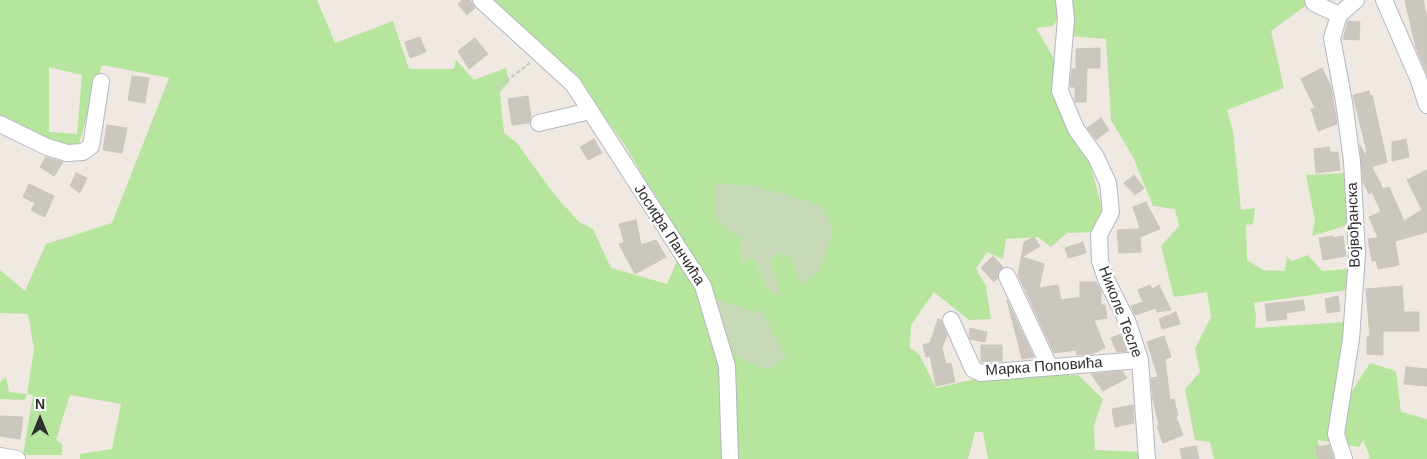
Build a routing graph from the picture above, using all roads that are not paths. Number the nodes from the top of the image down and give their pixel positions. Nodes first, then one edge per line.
1 (481, 0) edge
2 (1064, 0) edge
3 (1313, 0) edge
4 (1356, 0) edge
5 (1384, 0) edge
6 (1339, 15) junction
7 (101, 82) dead end
8 (1427, 105) edge
9 (590, 111) junction
10 (539, 123) dead end
11 (0, 124) edge
12 (1008, 276) dead end
13 (951, 320) dead end
14 (1140, 360) junction
15 (1049, 366) junction
16 (0, 456) edge
17 (17, 459) edge
18 (730, 459) edge
19 (1147, 459) edge
20 (1344, 459) edge

1 - 9 street, Јосифа Панчића
2 - 14 street, Николе Тесле
3 - 6 street
4 - 6 street
5 - 8 street
6 - 20 street, Војвођанска
7 - 11 street
9 - 10 street
9 - 18 street, Јосифа Панчића
12 - 15 street
13 - 15 street, Марка Поповића
14 - 15 street, Марка Поповића
14 - 19 street, Николе Тесле
16 - 17 street

